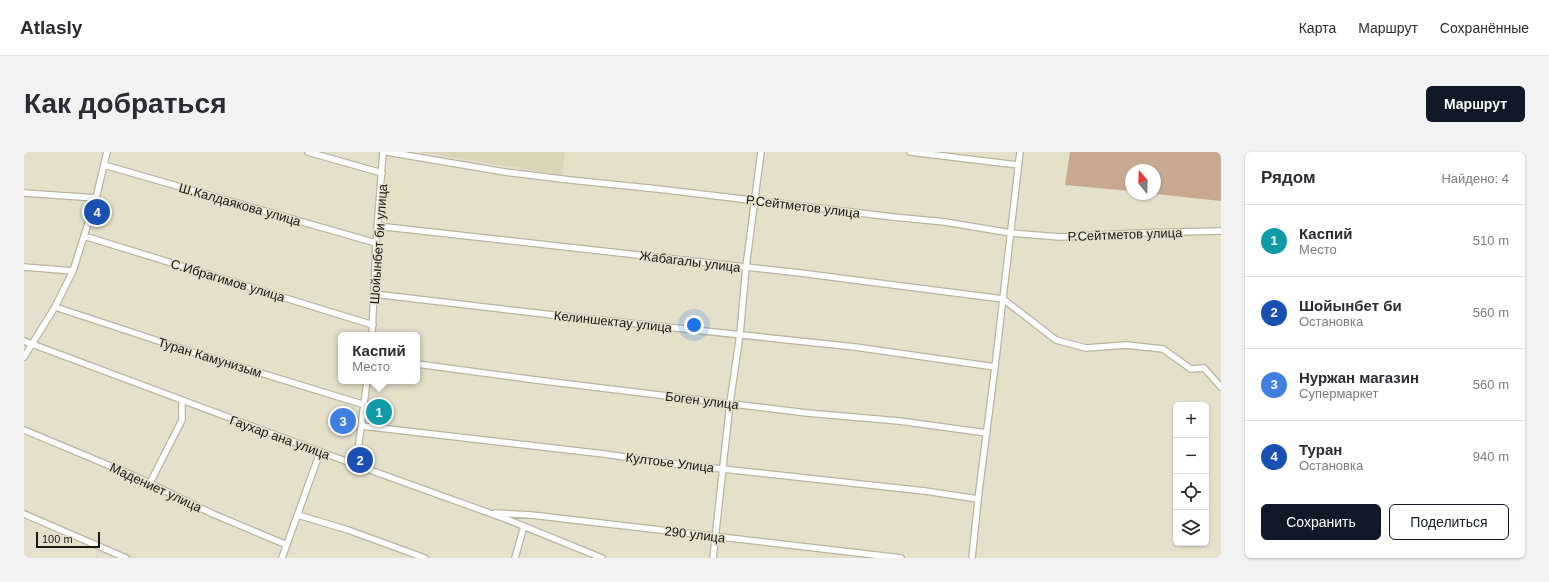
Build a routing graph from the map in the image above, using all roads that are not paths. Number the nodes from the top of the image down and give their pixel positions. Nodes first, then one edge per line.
1 (107, 152) edge
2 (308, 152) edge
3 (383, 152) edge
4 (387, 152) edge
5 (761, 152) edge
6 (910, 152) edge
7 (1020, 152) edge
8 (104, 165) junction
9 (1018, 165) junction
10 (382, 173) junction
11 (24, 193) edge
12 (96, 198) junction
13 (755, 200) junction
14 (378, 226) junction
15 (1221, 231) edge
16 (1010, 233) junction
17 (84, 236) junction
18 (376, 243) junction
19 (24, 267) edge
20 (746, 267) junction
21 (72, 271) junction
22 (374, 294) junction
23 (1003, 299) junction
24 (55, 307) junction
25 (373, 325) junction
26 (372, 332) edge
27 (740, 334) junction
28 (24, 341) edge
29 (32, 344) junction
30 (24, 357) edge
31 (420, 364) edge
32 (995, 367) junction
33 (367, 384) edge
34 (1221, 387) edge
35 (182, 401) junction
36 (730, 403) junction
37 (365, 405) junction
38 (362, 426) junction
39 (24, 430) edge
40 (987, 433) junction
41 (320, 452) junction
42 (356, 465) junction
43 (723, 468) junction
44 (150, 483) junction
45 (978, 499) junction
46 (488, 512) junction
47 (24, 514) edge
48 (298, 515) junction
49 (524, 526) junction
50 (716, 536) junction
51 (287, 544) junction
52 (126, 558) edge
53 (282, 558) edge
54 (425, 558) edge
55 (515, 558) edge
56 (602, 558) edge
57 (713, 558) edge
58 (901, 558) edge
59 (972, 558) edge

1 - 8 street
2 - 10 street
3 - 10 street, Шойынбет би улица
4 - 13 street, Р.Сейтметов улица
5 - 13 street
6 - 9 street
7 - 9 street
8 - 12 street
8 - 18 street, Ш.Калдаякова улица
9 - 16 street
10 - 14 street, Шойынбет би улица
11 - 12 street
12 - 17 street
13 - 16 street, Р.Сейтметов улица
13 - 20 street
14 - 18 street, Шойынбет би улица
14 - 20 street, Жабагалы улица
15 - 16 street, Р.Сейтметов улица
16 - 23 street
17 - 21 street
17 - 25 street, С.Ибрагимов улица
18 - 22 street, Шойынбет би улица
19 - 21 street
20 - 23 street, Жабагалы улица
20 - 27 street
21 - 24 street
22 - 25 street, Шойынбет би улица
22 - 27 street, Келиншектау улица
23 - 32 street
23 - 34 street
24 - 29 street
24 - 37 street, Туран Камунизым
25 - 26 street, Шойынбет би улица
27 - 32 street, Келиншектау улица
27 - 36 street
28 - 29 street, Гаухар ана улица
29 - 30 street
29 - 35 street, Гаухар ана улица
31 - 36 street, Боген улица
32 - 40 street
33 - 37 street
35 - 41 street, Гаухар ана улица
35 - 44 street
36 - 40 street, Боген улица
36 - 43 street
37 - 38 street
38 - 42 street
38 - 43 street, Култоье Улица
39 - 44 street, Мадениет улица
40 - 45 street
41 - 42 street, Гаухар ана улица
41 - 48 street
42 - 46 street, Гаухар ана улица
43 - 45 street, Култоье Улица
43 - 50 street
44 - 51 street, Мадениет улица
45 - 59 street
46 - 49 street, Гаухар ана улица
46 - 50 street, 290 улица
47 - 52 street
48 - 51 street
48 - 54 street
49 - 55 street
49 - 56 street, Гаухар ана улица
50 - 57 street
50 - 58 street, 290 улица
51 - 53 street

